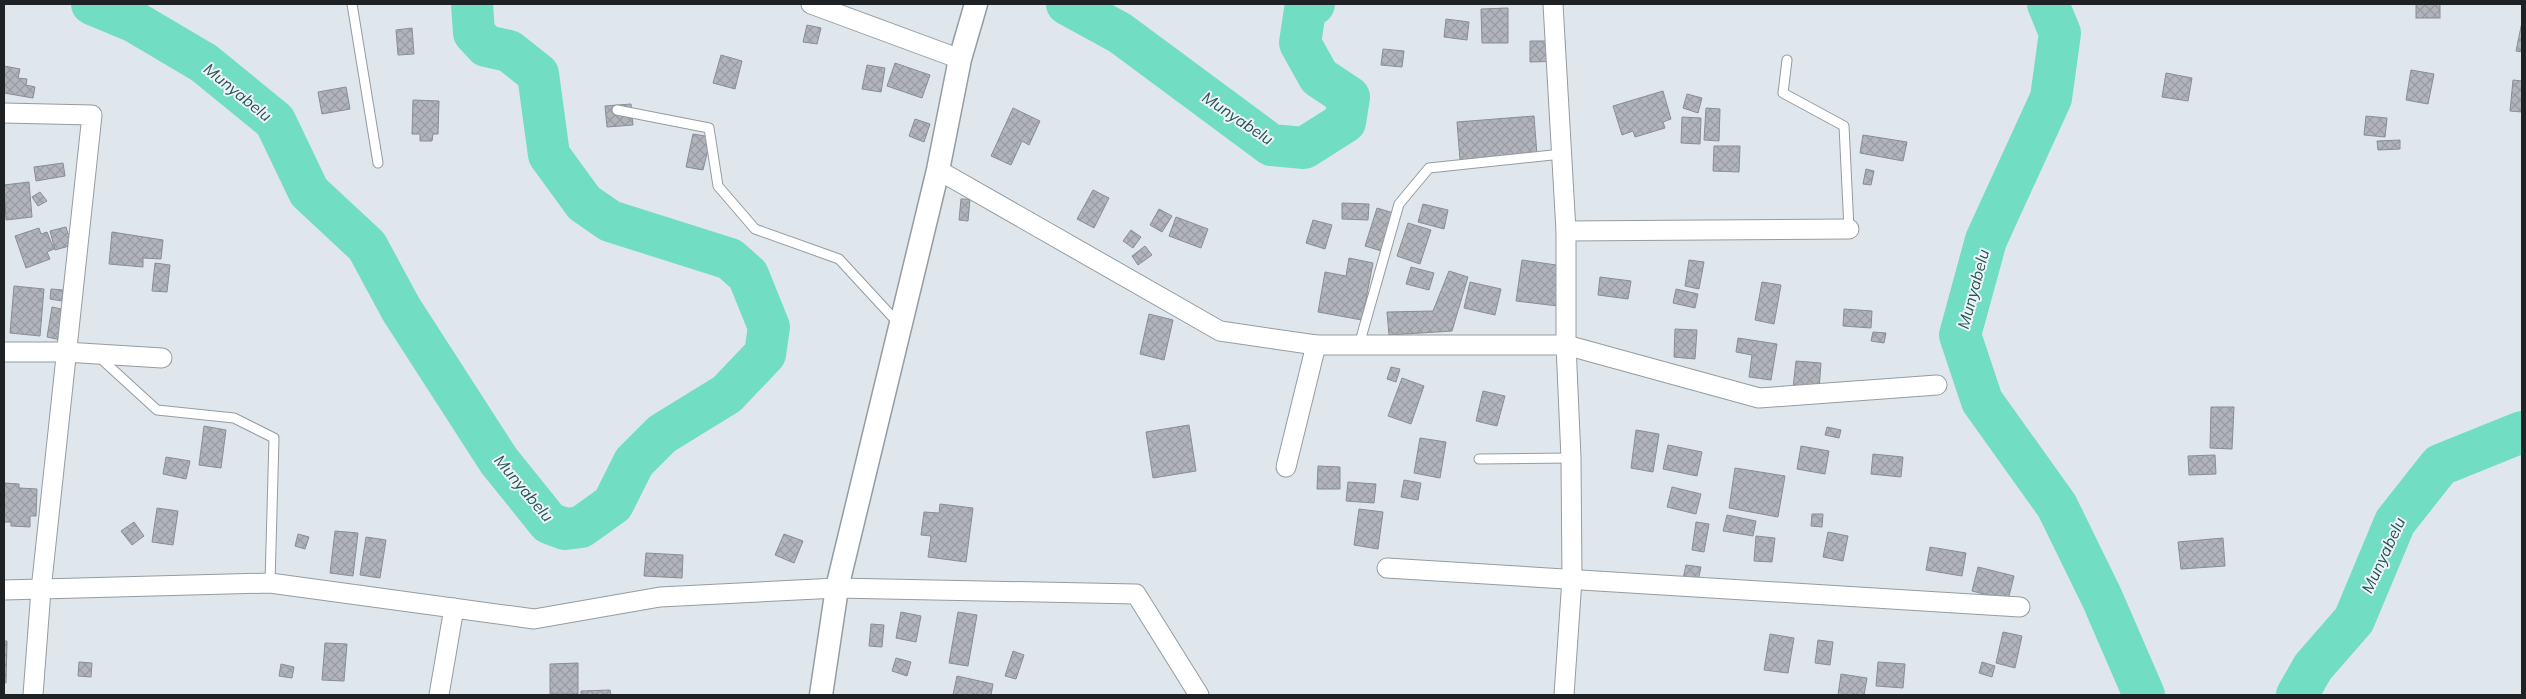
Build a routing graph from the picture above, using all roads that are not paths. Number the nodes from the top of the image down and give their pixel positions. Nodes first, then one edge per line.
1 (352, 4) edge
2 (811, 4) edge
3 (976, 4) edge
4 (1553, 4) edge
5 (960, 59) junction
6 (1787, 60) dead end
7 (617, 110) dead end
8 (4, 113) edge
9 (1562, 154) junction
10 (378, 163) dead end
11 (938, 170) junction
12 (1849, 229) joint
13 (1566, 231) junction
14 (901, 326) junction
15 (1316, 345) junction
16 (1359, 345) junction
17 (1566, 345) junction
18 (4, 352) edge
19 (65, 352) junction
20 (97, 355) junction
21 (162, 358) dead end
22 (1937, 385) dead end
23 (1479, 458) dead end
24 (1571, 458) junction
25 (1286, 467) dead end
26 (1387, 568) dead end
27 (1572, 579) junction
28 (270, 583) junction
29 (837, 588) junction
30 (4, 590) edge
31 (41, 590) junction
32 (2020, 607) dead end
33 (454, 608) junction
34 (33, 695) edge
35 (439, 695) edge
36 (822, 695) edge
37 (1199, 695) edge
38 (1564, 695) edge

1 - 10 lane
2 - 5 street
3 - 5 street
4 - 9 street
5 - 11 street
6 - 12 lane
7 - 14 lane
8 - 19 street
9 - 13 street
9 - 16 lane
11 - 14 street
11 - 15 street
12 - 13 street
13 - 17 street
14 - 29 street
15 - 16 street
15 - 25 street
16 - 17 street
17 - 22 street
17 - 24 street
18 - 19 street
19 - 20 street
19 - 31 street
20 - 21 street
20 - 28 lane
23 - 24 lane
24 - 27 street
26 - 27 street
27 - 32 street
27 - 38 street
28 - 31 street
28 - 33 street
29 - 33 street
29 - 36 street
29 - 37 street
30 - 31 street
31 - 34 street
33 - 35 street

